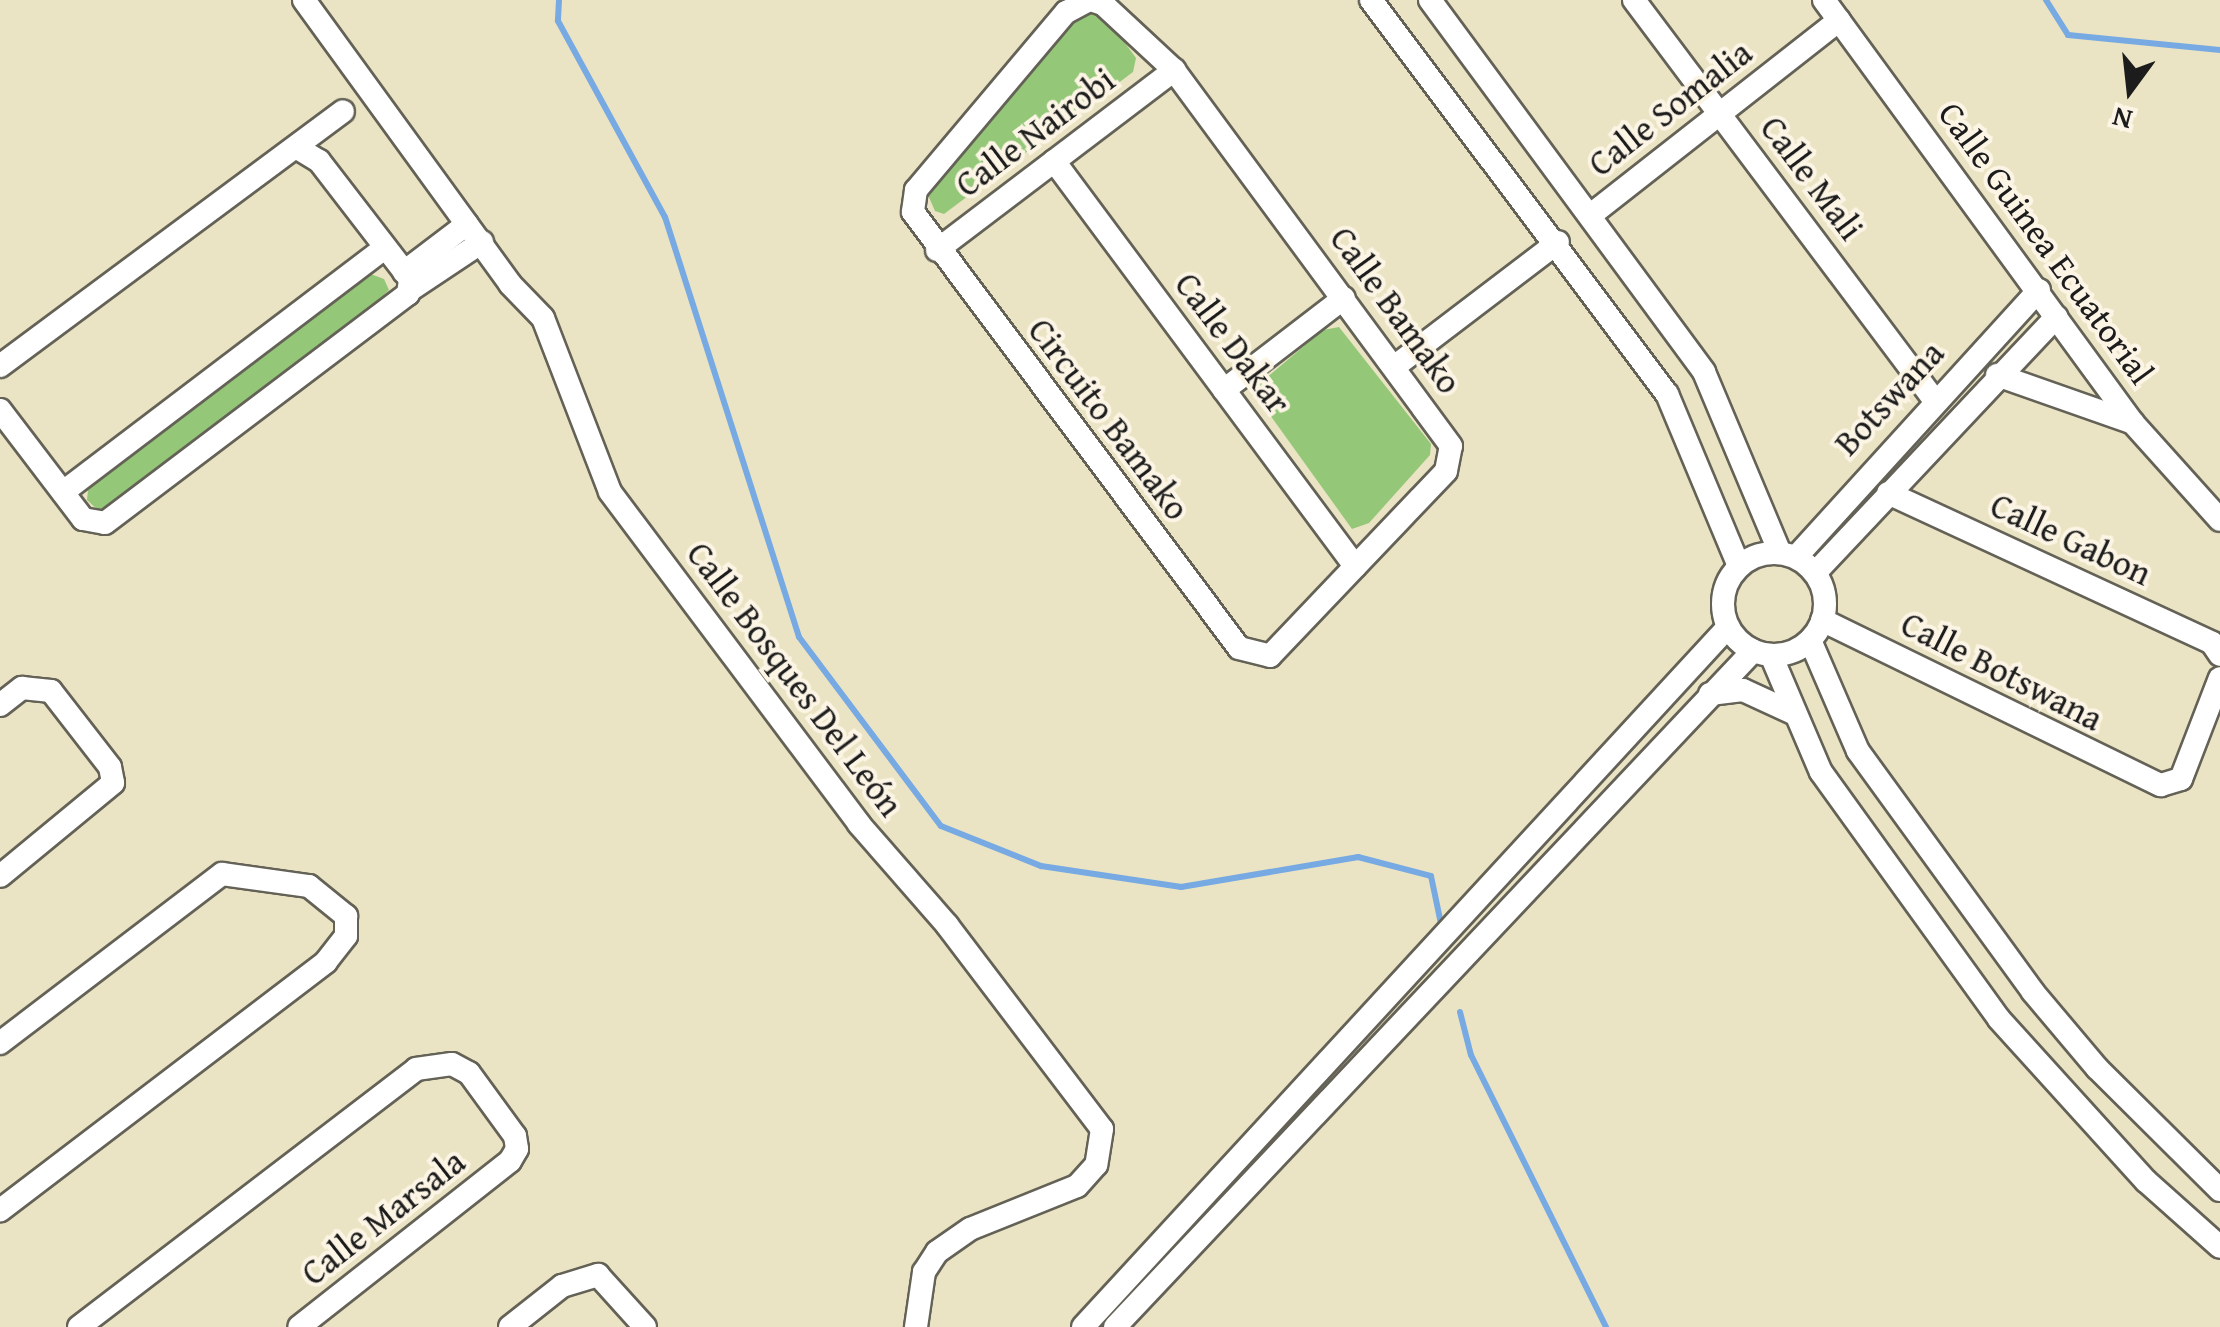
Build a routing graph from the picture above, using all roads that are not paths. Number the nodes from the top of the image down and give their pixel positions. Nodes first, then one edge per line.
1 (304, 0) edge
2 (1090, 0) edge
3 (1371, 0) edge
4 (1430, 0) edge
5 (1634, 0) edge
6 (1824, 0) edge
7 (1066, 6) edge
8 (1839, 20) junction
9 (1174, 70) junction
10 (343, 110) dead end
11 (1719, 112) junction
12 (297, 148) junction
13 (1054, 161) junction
14 (913, 212) joint
15 (1592, 214) junction
16 (474, 233) junction
17 (1558, 242) junction
18 (384, 248) junction
19 (937, 250) junction
20 (409, 280) junction
21 (2040, 290) junction
22 (1344, 298) junction
23 (2056, 317) junction
24 (0, 366) edge
25 (1394, 366) junction
26 (1997, 375) junction
27 (1224, 390) junction
28 (1934, 399) junction
29 (0, 410) edge
30 (2133, 422) junction
31 (63, 492) junction
32 (1888, 492) junction
33 (2220, 520) edge
34 (1788, 555) junction
35 (1355, 566) junction
36 (1739, 566) junction
37 (1815, 573) junction
38 (1728, 627) junction
39 (1816, 630) junction
40 (1762, 653) junction
41 (2220, 655) edge
42 (1259, 658) joint
43 (2220, 678) edge
44 (1710, 694) junction
45 (0, 705) edge
46 (1793, 713) junction
47 (0, 876) edge
48 (0, 1043) edge
49 (2220, 1190) edge
50 (0, 1210) edge
51 (1185, 1233) junction
52 (2220, 1247) edge
53 (79, 1327) edge
54 (299, 1327) edge
55 (510, 1327) edge
56 (646, 1327) edge
57 (916, 1327) edge
58 (1084, 1327) edge
59 (1115, 1327) edge

1 - 16 street, Calle Bosques Del León
2 - 7 street, Calle Bamako
2 - 9 street, Calle Bamako
3 - 17 street
4 - 15 street
5 - 11 street, Calle Mali
6 - 8 street, Calle Guinea Ecuatorial
7 - 14 street, Calle Bamako
8 - 11 street, Calle Somalia
8 - 21 street, Calle Guinea Ecuatorial
9 - 13 street, Calle Nairobi
9 - 22 street, Calle Bamako
10 - 12 street
11 - 15 street, Calle Somalia
11 - 28 street, Calle Mali
12 - 18 street
12 - 24 street
13 - 19 street, Calle Nairobi
13 - 27 street, Calle Dakar
14 - 19 street, Circuito Bamako
15 - 34 street
16 - 20 street
16 - 57 street, Calle Bosques Del León
17 - 25 street
17 - 36 street
18 - 20 street
18 - 31 street
19 - 42 street, Circuito Bamako
20 - 31 street
21 - 23 street, Calle Guinea Ecuatorial
21 - 28 street, Botswana
22 - 25 street, Calle Bamako
22 - 27 street
23 - 26 street, Botswana
23 - 30 street, Calle Guinea Ecuatorial
25 - 35 street, Calle Bamako
26 - 30 street
26 - 32 street, Botswana
27 - 35 street, Calle Dakar
28 - 34 street, Botswana
29 - 31 street
30 - 33 street, Calle Guinea Ecuatorial
32 - 37 street, Botswana
32 - 41 street, Calle Gabon
34 - 36 street
34 - 37 street
35 - 42 street, Calle Bamako
36 - 38 street
37 - 39 street
38 - 40 street
38 - 51 street
39 - 40 street
39 - 43 street, Calle Botswana
39 - 49 street
40 - 44 street
40 - 46 street
44 - 46 street
44 - 51 street
45 - 47 street
46 - 52 street
48 - 50 street
51 - 58 street
51 - 59 street
53 - 54 street, Calle Marsala
55 - 56 street

